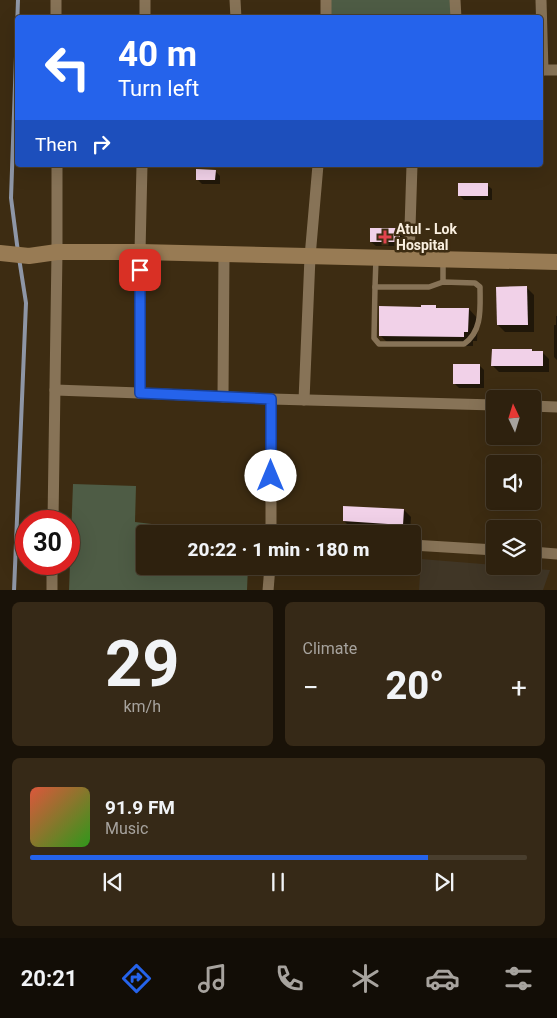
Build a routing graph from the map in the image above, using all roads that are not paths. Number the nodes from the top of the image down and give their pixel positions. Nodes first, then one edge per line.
1 (56, 0) edge
2 (145, 0) edge
3 (235, 0) edge
4 (326, 0) edge
5 (455, 0) edge
6 (542, 0) edge
7 (56, 15) edge
8 (145, 15) edge
9 (236, 15) edge
10 (326, 15) edge
11 (456, 15) edge
12 (542, 15) edge
13 (543, 70) edge
14 (557, 70) edge
15 (57, 167) edge
16 (142, 167) edge
17 (318, 167) edge
18 (412, 167) edge
19 (57, 252) junction
20 (140, 252) junction
21 (4, 254) edge
22 (224, 254) junction
23 (310, 256) junction
24 (376, 258) junction
25 (409, 258) junction
26 (444, 260) junction
27 (557, 262) edge
28 (443, 282) junction
29 (375, 287) junction
30 (55, 390) junction
31 (140, 393) junction
32 (223, 397) junction
33 (271, 399) junction
34 (304, 400) junction
35 (486, 405) edge
36 (541, 406) edge
37 (557, 407) edge
38 (53, 510) edge
39 (271, 525) edge
40 (421, 545) edge
41 (486, 549) edge
42 (541, 553) edge
43 (557, 554) edge
44 (52, 575) edge
45 (269, 575) edge
46 (52, 590) edge
47 (268, 590) edge

1 - 7 street
2 - 8 street
3 - 9 street
4 - 10 street
5 - 11 street
6 - 12 street
13 - 14 street
15 - 19 street
16 - 20 street
17 - 23 street
18 - 25 street
19 - 20 street
19 - 21 street
19 - 30 street
20 - 22 street
20 - 31 street
22 - 23 street
22 - 32 street
23 - 24 street
23 - 34 street
24 - 25 street
24 - 29 lane
25 - 26 street
26 - 27 street
26 - 28 lane
28 - 29 lane
28 - 29 lane
30 - 31 street
30 - 38 street
31 - 32 street
32 - 33 street
33 - 34 street
33 - 39 street
34 - 35 street
36 - 37 street
40 - 41 street
42 - 43 street
44 - 46 street
45 - 47 street

